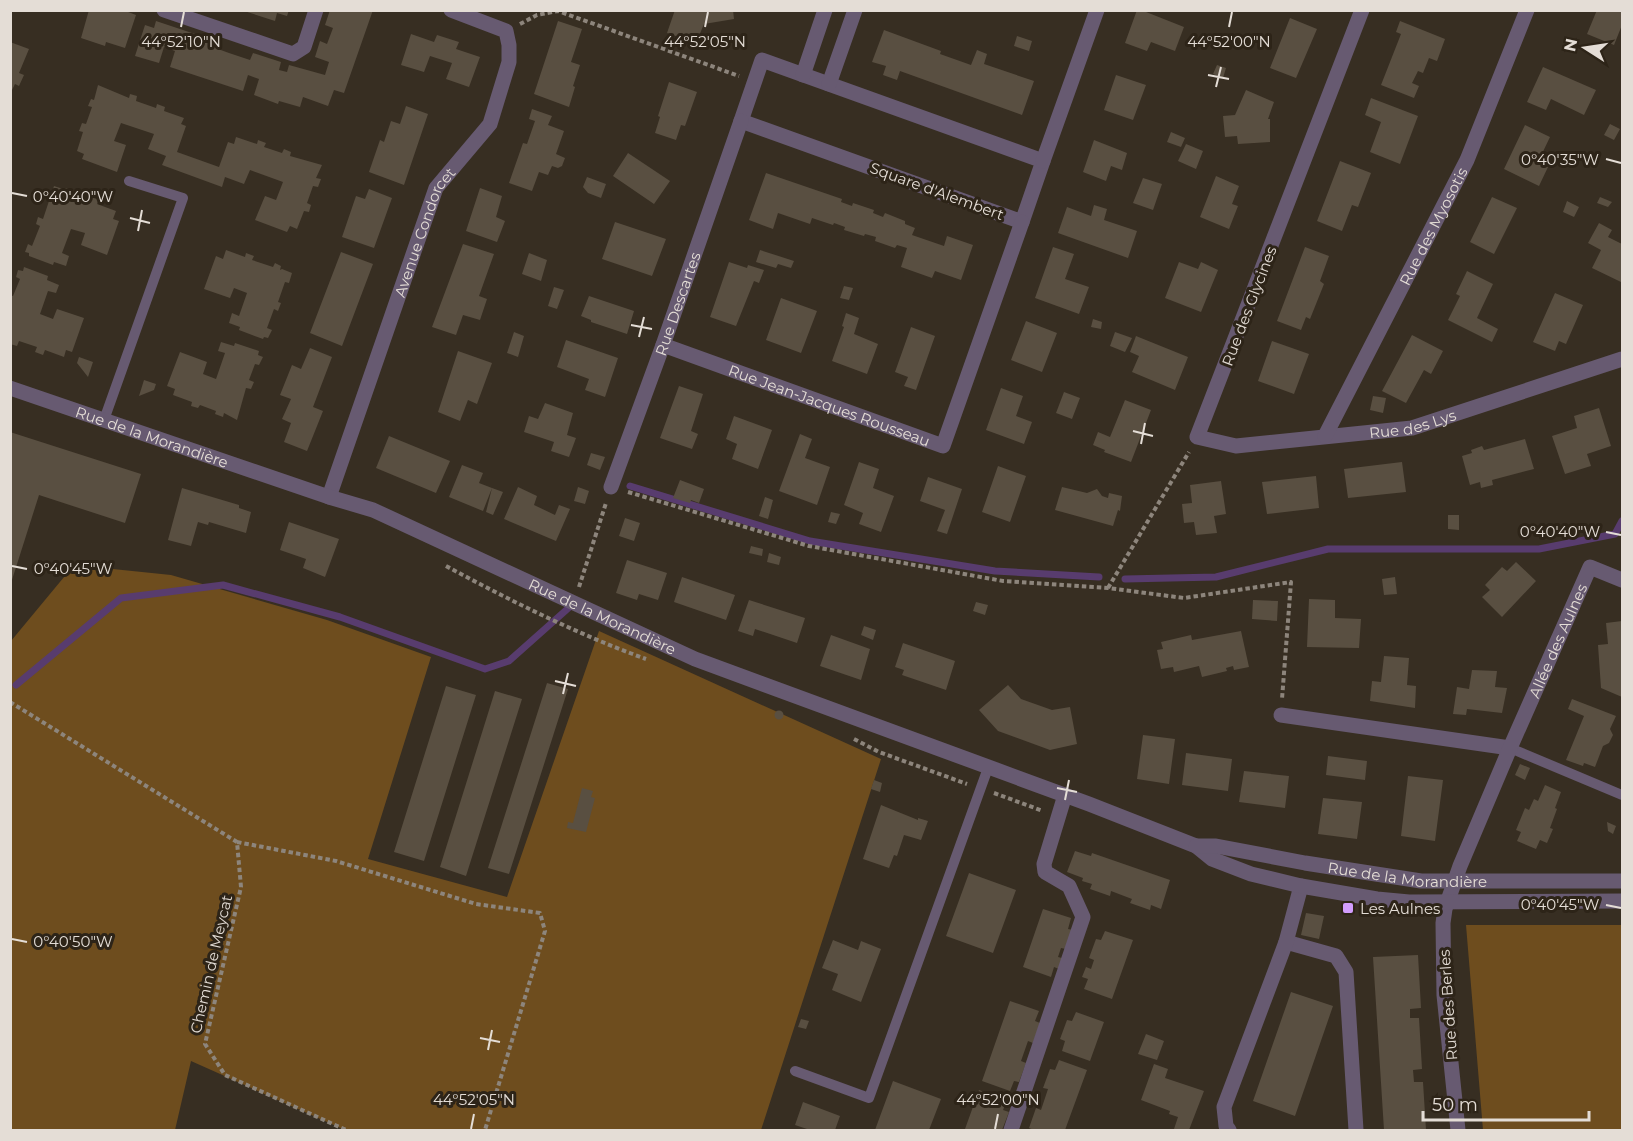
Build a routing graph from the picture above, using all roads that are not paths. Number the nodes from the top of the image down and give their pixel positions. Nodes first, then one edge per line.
1 (164, 10) edge
2 (316, 10) edge
3 (451, 10) edge
4 (825, 10) edge
5 (855, 10) edge
6 (1096, 10) edge
7 (1362, 10) edge
8 (1527, 10) edge
9 (803, 75) junction
10 (829, 84) junction
11 (741, 121) junction
12 (1043, 161) junction
13 (129, 181) dead end
14 (1022, 222) junction
15 (663, 345) junction
16 (1623, 358) edge
17 (10, 388) edge
18 (104, 420) junction
19 (1325, 436) junction
20 (1197, 437) joint
21 (611, 487) road end
22 (329, 497) junction
23 (1623, 580) edge
24 (1281, 716) road end
25 (1510, 748) junction
26 (988, 768) junction
27 (1065, 795) junction
28 (1623, 795) edge
29 (1196, 846) junction
30 (1455, 881) junction
31 (1623, 881) edge
32 (1301, 886) junction
33 (1623, 901) edge
34 (1448, 902) junction
35 (1286, 942) junction
36 (795, 1071) dead end
37 (1011, 1131) edge
38 (1229, 1131) edge
39 (1356, 1131) edge
40 (1458, 1131) edge

1 - 2 street
3 - 22 street, Avenue Condorcet
4 - 9 street
5 - 10 street
6 - 12 street
7 - 20 street, Rue des Glycines
8 - 19 street, Rue des Myosotis
9 - 10 street
9 - 11 street
10 - 12 street
11 - 14 street, Square d'Alembert
11 - 15 street, Rue Descartes
12 - 14 street, Square d'Alembert
13 - 18 lane
14 - 15 street, Rue Jean-Jacques Rousseau
15 - 21 street, Rue Descartes
16 - 19 street, Rue des Lys
17 - 18 street, Rue de la Morandière
18 - 22 street, Rue de la Morandière
19 - 20 street, Rue des Lys
22 - 26 street, Rue de la Morandière
23 - 25 street, Allée des Aulnes
24 - 25 street
25 - 28 lane
25 - 30 street, Allée des Aulnes
26 - 27 street, Rue de la Morandière
26 - 36 lane
27 - 29 street, Rue de la Morandière
27 - 37 street
29 - 30 street, Rue de la Morandière
29 - 32 street, Rue de la Morandière
30 - 31 street, Rue de la Morandière
30 - 34 street, Rue des Berles
32 - 34 street, Rue de la Morandière
32 - 35 street
33 - 34 street, Rue de la Morandière
34 - 40 street, Rue des Berles
35 - 38 street
35 - 39 street

